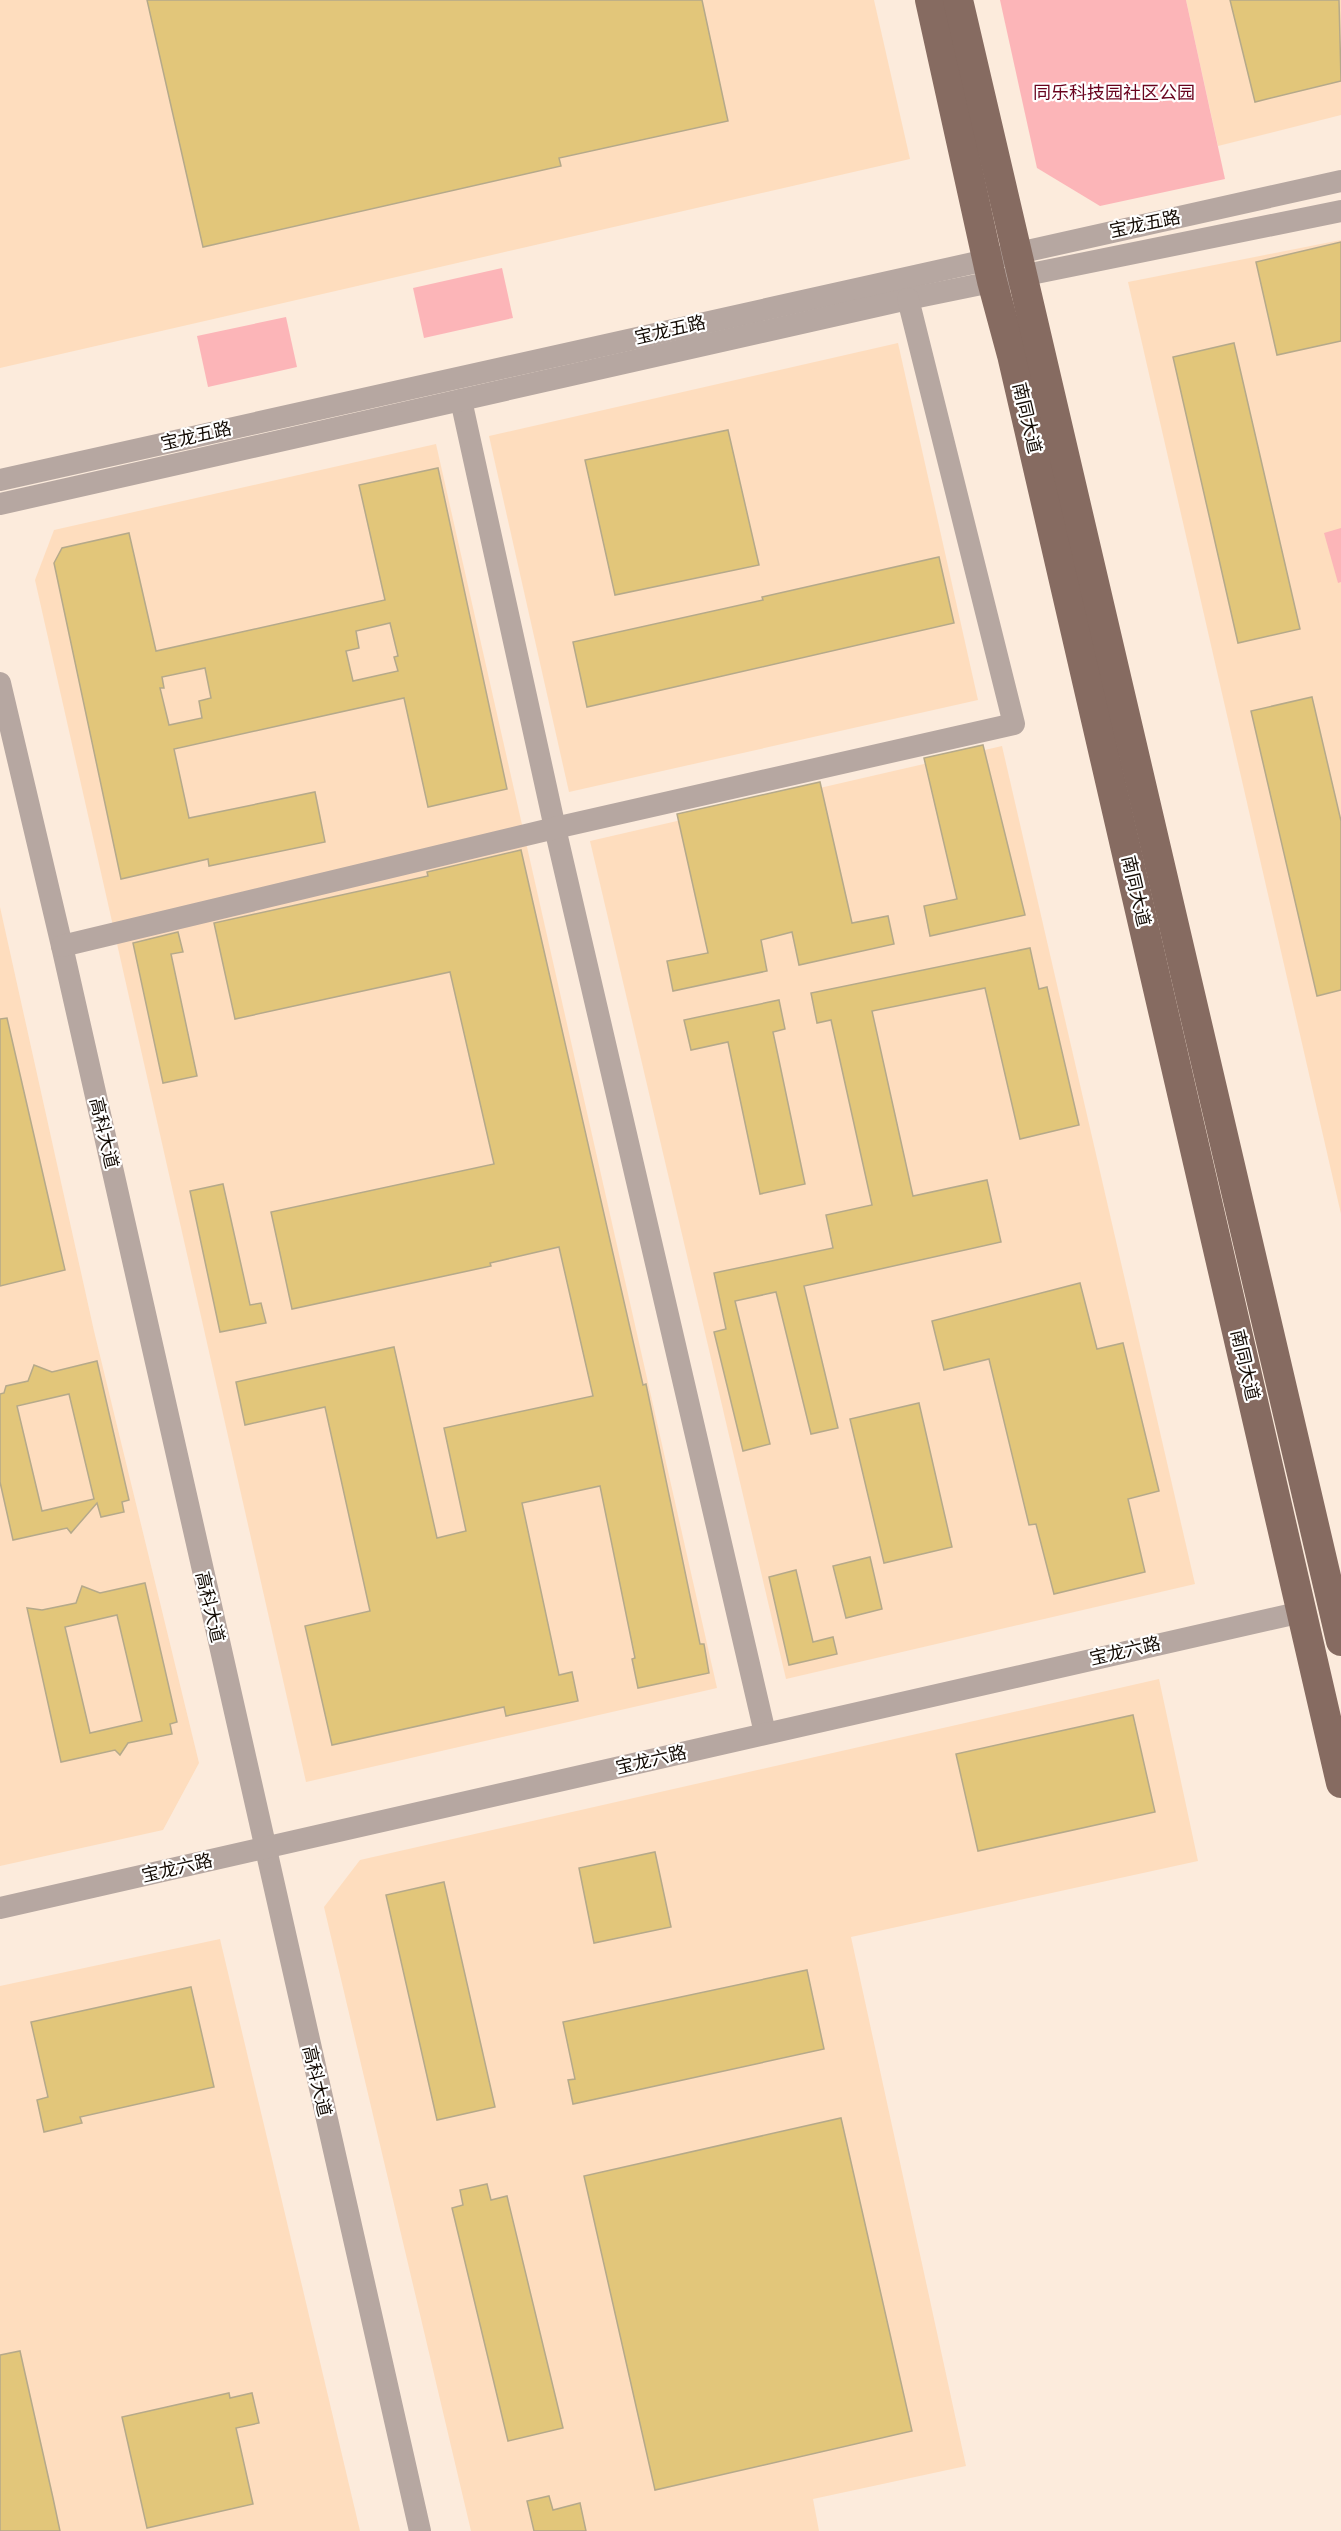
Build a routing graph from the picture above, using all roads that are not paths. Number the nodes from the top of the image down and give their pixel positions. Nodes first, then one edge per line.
1 (930, 0) edge
2 (958, 0) edge
3 (1341, 181) edge
4 (1341, 211) edge
5 (1004, 267) junction
6 (908, 300) junction
7 (461, 400) junction
8 (0, 480) edge
9 (0, 504) edge
10 (0, 684) edge
11 (555, 828) junction
12 (62, 946) junction
13 (1302, 1612) junction
14 (1341, 1638) edge
15 (765, 1733) junction
16 (1341, 1783) edge
17 (264, 1848) junction
18 (0, 1908) edge
19 (420, 2531) edge

1 - 5 main road, 南同大道
2 - 5 main road, 南同大道
3 - 5 street, 宝龙五路
4 - 5 street, 宝龙五路
5 - 6 street, 宝龙五路
5 - 8 street, 宝龙五路
5 - 13 main road, 南同大道
5 - 14 main road, 南同大道
6 - 7 street, 宝龙五路
6 - 11 street
7 - 9 street, 宝龙五路
7 - 11 street
10 - 12 street, 高科大道
11 - 12 street
11 - 15 street
12 - 17 street, 高科大道
13 - 15 street, 宝龙六路
13 - 16 main road, 南同大道
15 - 17 street, 宝龙六路
17 - 18 street, 宝龙六路
17 - 19 street, 高科大道

